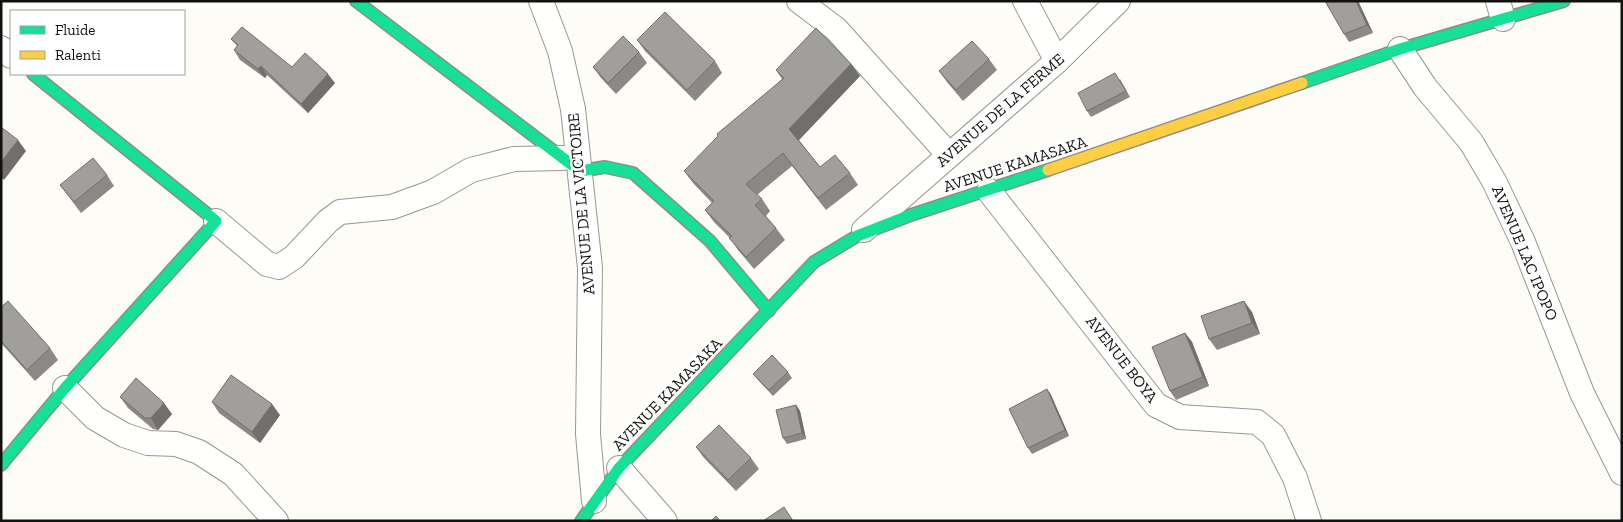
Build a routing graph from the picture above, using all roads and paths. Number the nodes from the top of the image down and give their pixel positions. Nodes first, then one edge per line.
1 (356, 1) edge
2 (541, 1) edge
3 (799, 1) edge
4 (1025, 1) edge
5 (1118, 1) edge
6 (1564, 1) edge
7 (1501, 10) edge
8 (1400, 49) junction
9 (1057, 62) junction
10 (34, 75) edge
11 (949, 156) junction
12 (572, 165) junction
13 (989, 191) junction
14 (216, 220) junction
15 (857, 236) junction
16 (768, 310) junction
17 (65, 388) junction
18 (1, 465) edge
19 (618, 468) junction
20 (1622, 473) edge
21 (594, 501) junction
22 (276, 521) edge
23 (581, 521) edge
24 (665, 521) edge
25 (1309, 521) edge

1 - 12 street
2 - 12 street, AVENUE DE LA VICTOIRE
3 - 11 street
4 - 9 street
5 - 9 street, AVENUE DE LA FERME
6 - 7 street, AVENUE KAMASAKA
7 - 8 street, AVENUE KAMASAKA
8 - 13 street, AVENUE KAMASAKA
8 - 20 street, AVENUE LAC IPOPO
9 - 11 street, AVENUE DE LA FERME
10 - 14 street
11 - 15 street, AVENUE DE LA FERME
12 - 14 street
12 - 16 street
12 - 21 street, AVENUE DE LA VICTOIRE
13 - 15 street, AVENUE KAMASAKA
13 - 25 street, AVENUE BOYA
14 - 17 street
15 - 16 street, AVENUE KAMASAKA
16 - 19 street, AVENUE KAMASAKA
17 - 18 street
17 - 22 street
19 - 21 street, AVENUE KAMASAKA
19 - 24 street
21 - 23 street, AVENUE KAMASAKA

